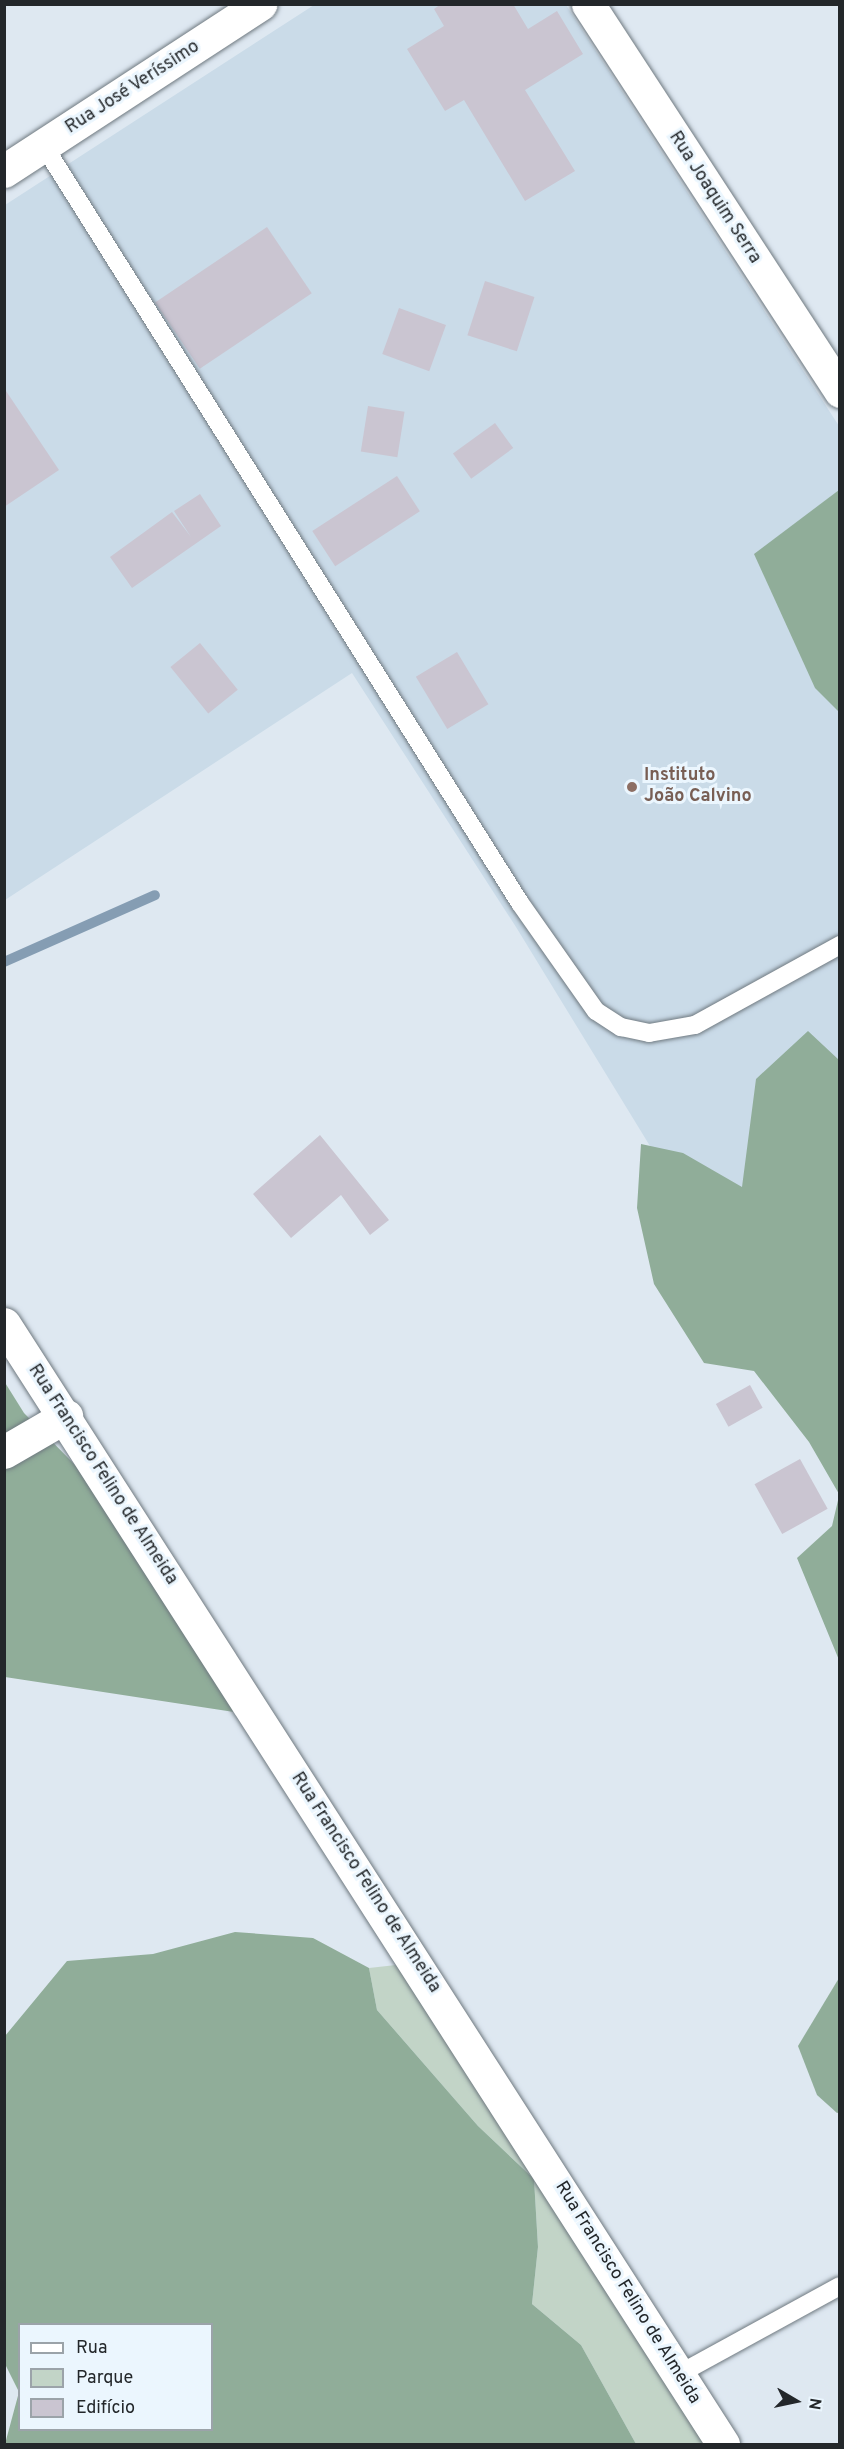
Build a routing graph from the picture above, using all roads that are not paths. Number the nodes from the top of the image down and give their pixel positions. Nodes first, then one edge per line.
1 (261, 4) edge
2 (588, 4) edge
3 (44, 146) junction
4 (4, 171) edge
5 (840, 391) edge
6 (840, 945) edge
7 (4, 1324) edge
8 (66, 1416) junction
9 (4, 1452) edge
10 (840, 2286) edge
11 (679, 2374) junction
12 (723, 2445) edge

1 - 3 street, Rua José Veríssimo
2 - 5 street, Rua Joaquim Serra
3 - 4 street, Rua José Veríssimo
3 - 6 lane
7 - 8 street, Rua Francisco Felino de Almeida
8 - 9 street
8 - 11 street, Rua Francisco Felino de Almeida
10 - 11 lane
11 - 12 street, Rua Francisco Felino de Almeida

